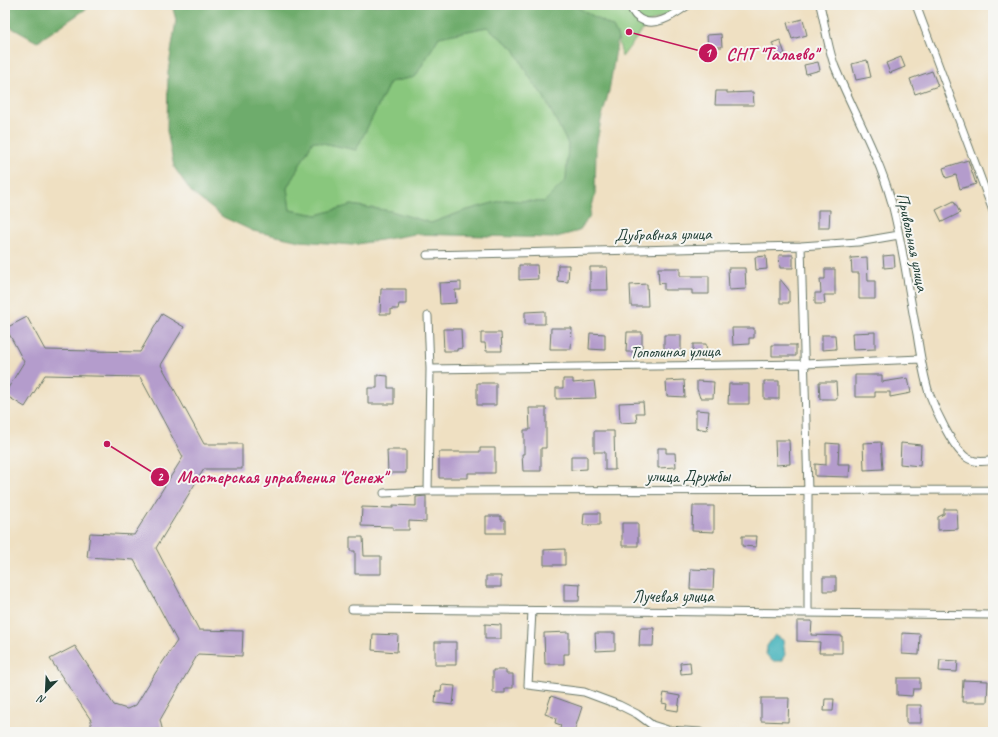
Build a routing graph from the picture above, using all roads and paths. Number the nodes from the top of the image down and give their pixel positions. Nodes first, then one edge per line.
1 (629, 5) edge
2 (688, 5) edge
3 (820, 5) edge
4 (916, 5) edge
5 (993, 211) edge
6 (899, 235) junction
7 (801, 246) junction
8 (427, 255) dead end
9 (428, 316) dead end
10 (921, 359) junction
11 (804, 364) junction
12 (430, 369) junction
13 (993, 460) edge
14 (993, 489) edge
15 (808, 491) junction
16 (428, 492) junction
17 (384, 493) dead end
18 (352, 609) dead end
19 (532, 611) junction
20 (808, 611) junction
21 (993, 615) edge
22 (700, 732) edge

1 - 2 street
3 - 6 street, Привольная улица
4 - 5 street
6 - 7 street, Дубравная улица
6 - 10 street, Привольная улица
7 - 8 street, Дубравная улица
7 - 11 street
9 - 12 street
10 - 11 street, Тополиная улица
10 - 13 street, Привольная улица
11 - 12 street, Тополиная улица
11 - 15 street
12 - 16 street
14 - 15 street, улица Дружбы
15 - 16 street, улица Дружбы
15 - 20 street
16 - 17 street, улица Дружбы
18 - 19 street, Лучевая улица
19 - 20 street, Лучевая улица
19 - 22 street
20 - 21 street, Лучевая улица

